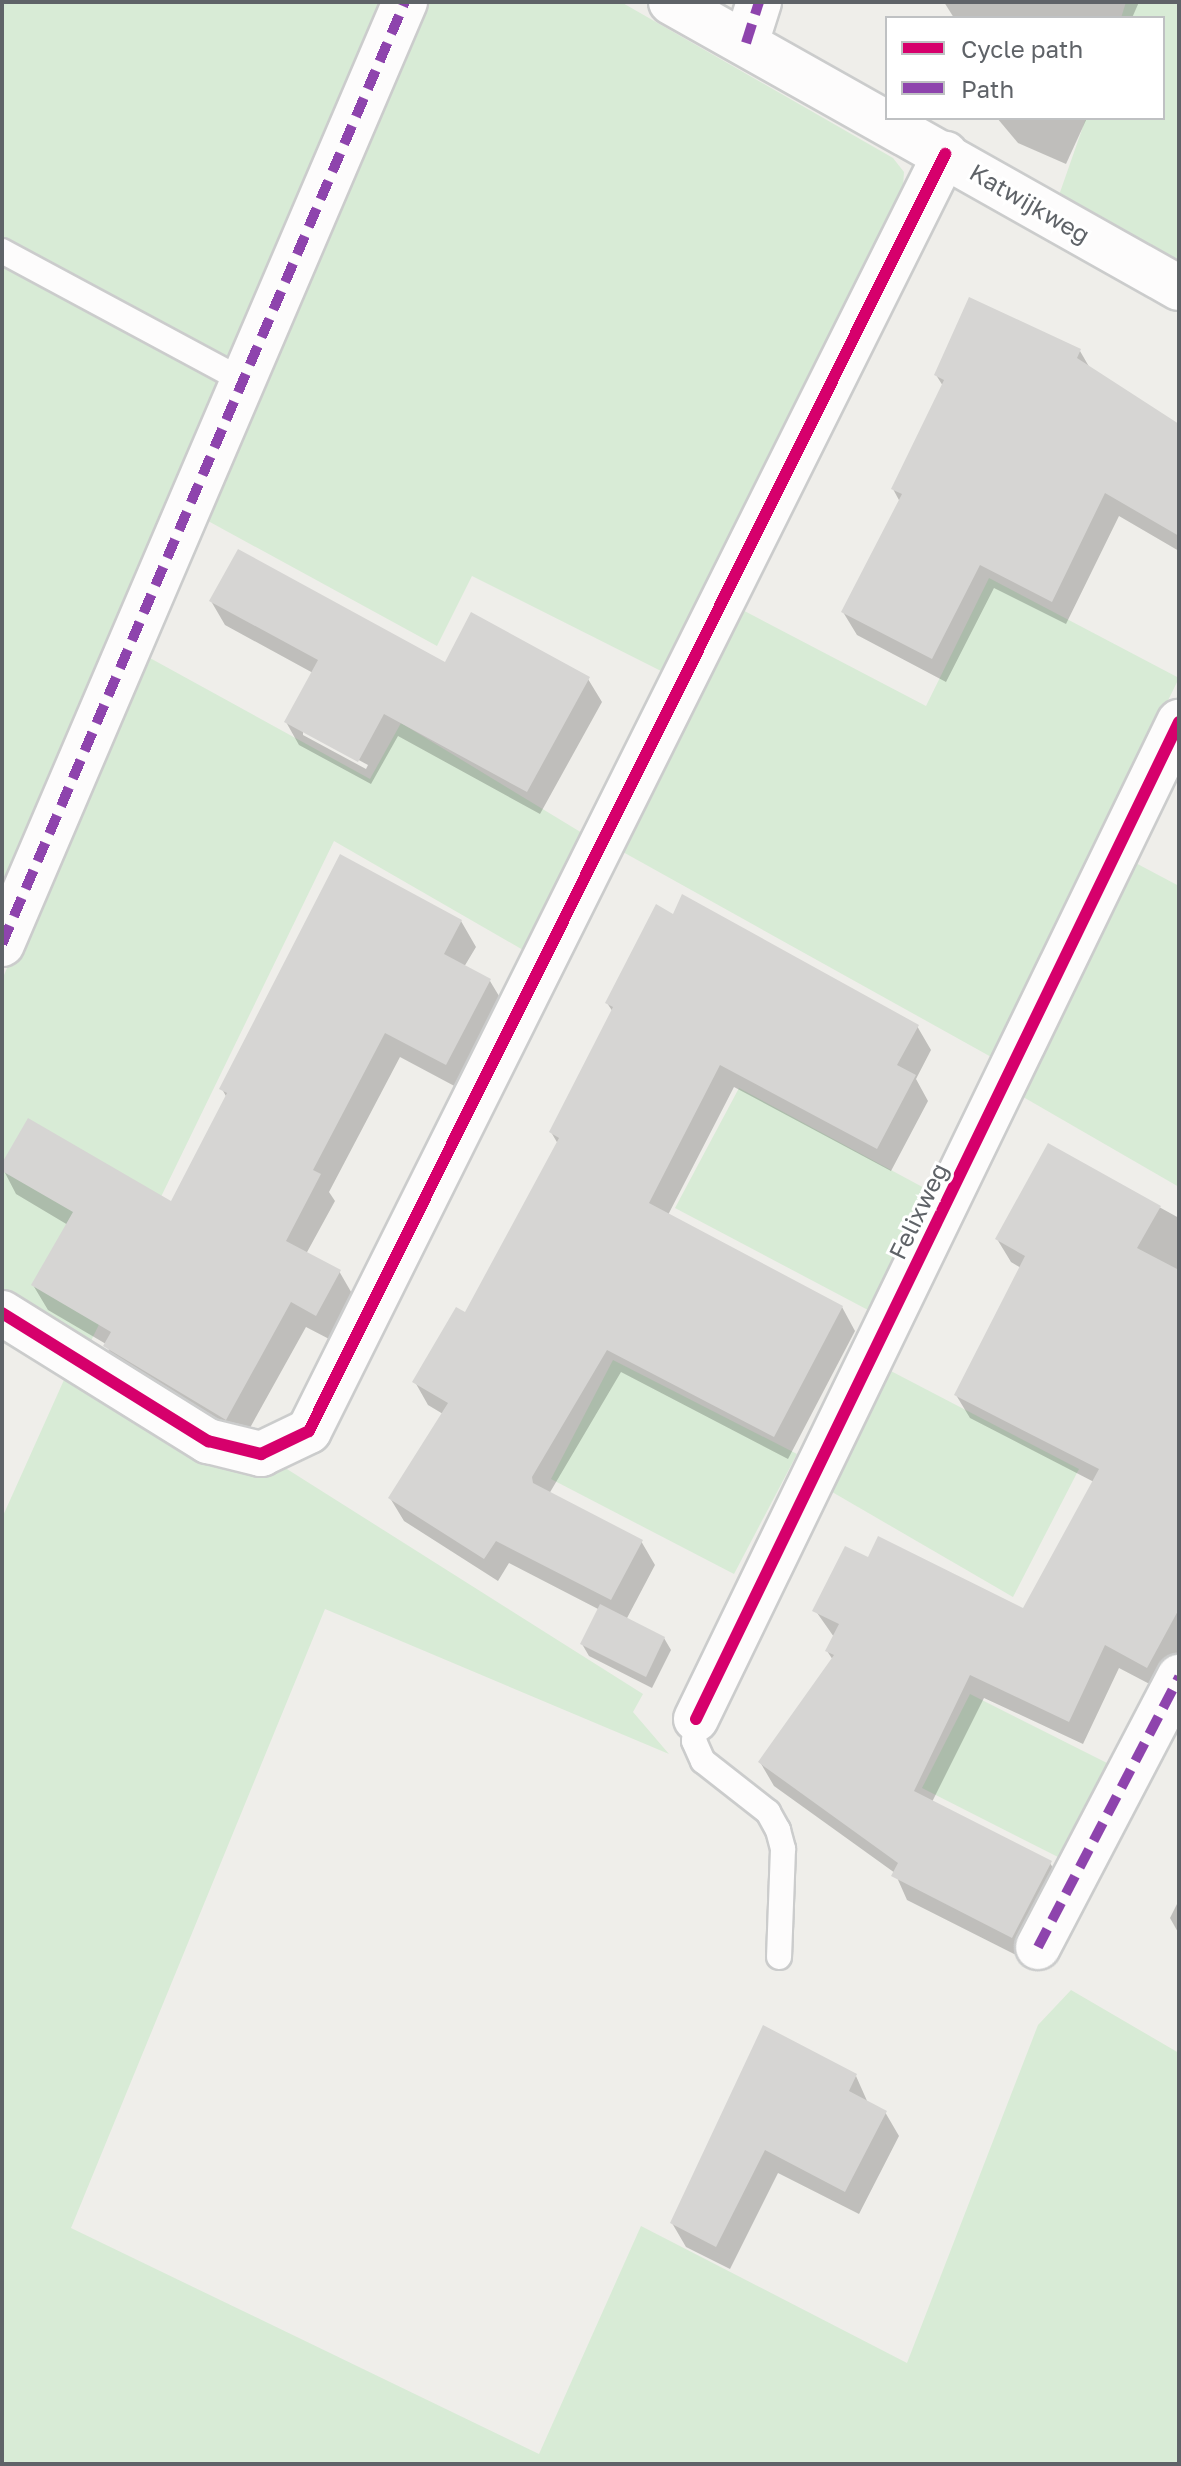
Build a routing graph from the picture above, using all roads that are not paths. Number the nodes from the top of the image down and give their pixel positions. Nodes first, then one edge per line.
1 (405, 2) edge
2 (671, 2) edge
3 (759, 2) edge
4 (746, 43) junction
5 (945, 154) junction
6 (2, 251) edge
7 (1179, 288) edge
8 (243, 381) junction
9 (1179, 722) edge
10 (2, 944) edge
11 (2, 1313) edge
12 (1179, 1677) edge
13 (696, 1719) joint
14 (1038, 1947) dead end
15 (779, 1957) dead end

1 - 8 street
2 - 4 street, Katwijkweg
3 - 4 street
4 - 5 street, Katwijkweg
5 - 7 street, Katwijkweg
5 - 11 street
6 - 8 lane
8 - 10 street
9 - 13 street, Felixweg
12 - 14 street
13 - 15 lane

